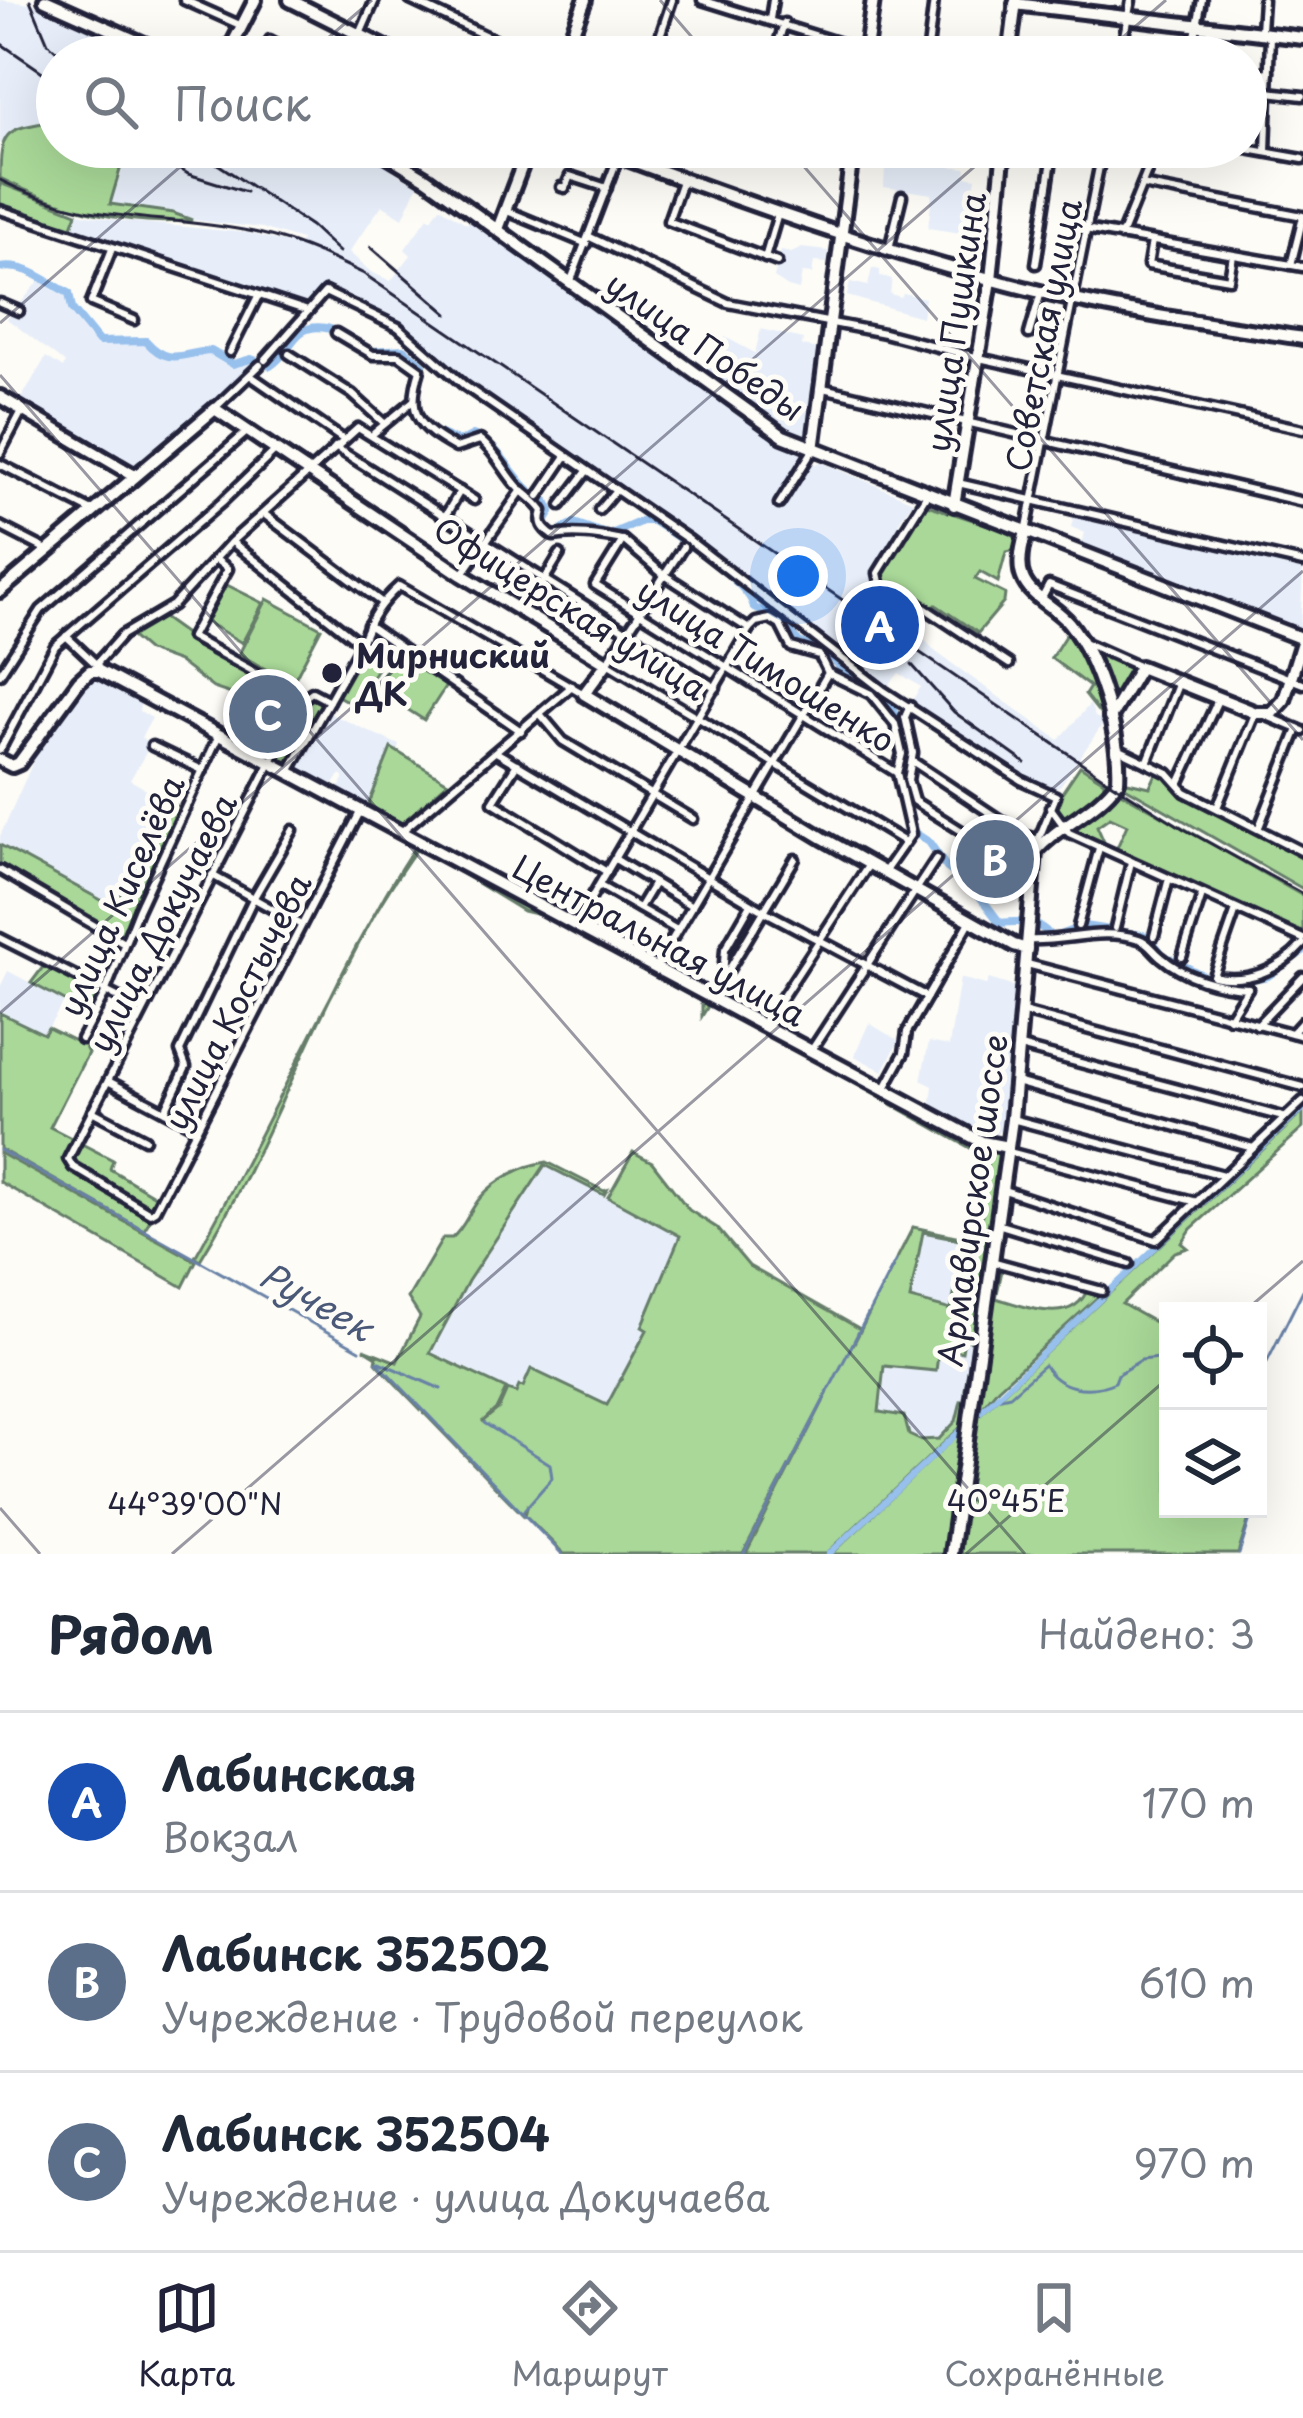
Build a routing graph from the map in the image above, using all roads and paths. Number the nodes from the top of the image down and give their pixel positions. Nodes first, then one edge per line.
1 (45, 0) edge
2 (184, 0) edge
3 (255, 0) edge
4 (290, 0) edge
5 (375, 0) edge
6 (410, 0) edge
7 (585, 0) edge
8 (672, 0) edge
9 (702, 0) edge
10 (773, 0) edge
11 (873, 0) edge
12 (934, 0) edge
13 (1132, 0) edge
14 (1202, 0) edge
15 (1263, 0) edge
16 (1016, 2) edge
17 (1125, 17) junction
18 (770, 20) junction
19 (784, 23) junction
20 (1201, 24) junction
21 (242, 26) junction
22 (1266, 32) junction
23 (126, 36) edge
24 (237, 36) edge
25 (359, 36) joint
26 (486, 36) edge
27 (571, 36) edge
28 (659, 36) edge
29 (780, 36) edge
30 (818, 36) edge
31 (868, 36) edge
32 (930, 36) edge
33 (1012, 36) edge
34 (1123, 36) edge
35 (1197, 36) edge
36 (1266, 36) edge
37 (1303, 38) edge
38 (1267, 45) edge
39 (1269, 72) joint
40 (1268, 92) junction
41 (1303, 96) edge
42 (1267, 122) edge
43 (1267, 152) edge
44 (1303, 159) edge
45 (406, 168) edge
46 (522, 168) edge
47 (614, 168) edge
48 (850, 168) edge
49 (1002, 168) edge
50 (1051, 168) edge
51 (1099, 168) edge
52 (1149, 168) edge
53 (658, 169) edge
54 (683, 178) junction
55 (1142, 185) junction
56 (561, 187) dead end
57 (607, 188) junction
58 (902, 196) dead end
59 (0, 210) edge
60 (779, 210) junction
61 (505, 211) junction
62 (1303, 216) edge
63 (498, 229) junction
64 (1085, 229) junction
65 (842, 233) junction
66 (1121, 236) junction
67 (588, 240) junction
68 (1152, 241) junction
69 (112, 249) junction
70 (889, 249) junction
71 (1233, 254) junction
72 (765, 258) junction
73 (777, 262) dead end
74 (1036, 264) dead end
75 (1291, 265) junction
76 (1303, 267) edge
77 (991, 280) junction
78 (570, 283) junction
79 (1041, 292) junction
80 (258, 296) junction
81 (1071, 300) junction
82 (0, 303) edge
83 (19, 311) dead end
84 (308, 311) junction
85 (134, 320) dead end
86 (832, 323) junction
87 (336, 333) dead end
88 (1029, 334) dead end
89 (1303, 338) edge
90 (230, 352) dead end
91 (290, 355) dead end
92 (979, 358) junction
93 (1058, 374) junction
94 (251, 376) junction
95 (823, 388) junction
96 (0, 397) edge
97 (413, 401) junction
98 (215, 409) junction
99 (22, 411) junction
100 (384, 423) junction
101 (968, 424) junction
102 (1303, 429) edge
103 (248, 431) junction
104 (373, 434) junction
105 (344, 440) junction
106 (1045, 440) junction
107 (335, 447) junction
108 (275, 451) junction
109 (812, 451) junction
110 (0, 453) edge
111 (566, 456) junction
112 (0, 464) edge
113 (307, 471) junction
114 (587, 471) junction
115 (135, 476) junction
116 (958, 483) junction
117 (522, 490) junction
118 (616, 490) junction
119 (460, 491) junction
120 (926, 494) junction
121 (538, 496) dead end
122 (474, 500) dead end
123 (1034, 500) junction
124 (1303, 502) edge
125 (778, 504) dead end
126 (954, 505) junction
127 (561, 506) dead end
128 (599, 510) dead end
129 (92, 511) junction
130 (263, 513) junction
131 (444, 518) junction
132 (0, 526) edge
133 (1026, 532) junction
134 (623, 539) junction
135 (231, 542) junction
136 (686, 543) junction
137 (484, 544) junction
138 (47, 550) junction
139 (560, 554) dead end
140 (215, 560) junction
141 (1303, 563) edge
142 (663, 574) junction
143 (462, 575) junction
144 (543, 582) junction
145 (0, 591) edge
146 (1042, 598) junction
147 (381, 602) junction
148 (640, 612) junction
149 (368, 625) junction
150 (749, 629) junction
151 (627, 635) junction
152 (66, 636) junction
153 (1303, 639) edge
154 (1083, 642) junction
155 (361, 644) junction
156 (607, 663) junction
157 (1009, 664) dead end
158 (727, 666) junction
159 (98, 667) junction
160 (1141, 667) junction
161 (829, 673) junction
162 (0, 674) edge
163 (1180, 681) junction
164 (1297, 682) edge
165 (572, 686) junction
166 (716, 688) junction
167 (584, 694) junction
168 (1219, 698) junction
169 (303, 699) junction
170 (328, 701) junction
171 (910, 706) junction
172 (1260, 714) junction
173 (541, 715) junction
174 (803, 716) junction
175 (1110, 718) junction
176 (699, 719) junction
177 (1301, 730) edge
178 (520, 731) junction
179 (219, 734) junction
180 (152, 746) dead end
181 (0, 750) edge
182 (1120, 750) junction
183 (680, 751) junction
184 (496, 752) junction
185 (0, 760) edge
186 (269, 760) junction
187 (912, 761) junction
188 (1148, 763) junction
189 (517, 764) junction
190 (777, 765) junction
191 (202, 770) junction
192 (289, 772) junction
193 (897, 773) junction
194 (1179, 784) junction
195 (653, 794) junction
196 (757, 798) junction
197 (1218, 805) junction
198 (1050, 807) junction
199 (362, 809) junction
200 (693, 819) dead end
201 (1064, 826) junction
202 (1259, 826) junction
203 (292, 830) dead end
204 (402, 831) junction
205 (631, 832) junction
206 (908, 838) junction
207 (1035, 845) junction
208 (1100, 848) junction
209 (1303, 852) edge
210 (615, 859) junction
211 (795, 859) dead end
212 (936, 859) dead end
213 (1131, 862) junction
214 (870, 863) junction
215 (0, 870) edge
216 (885, 871) junction
217 (608, 872) junction
218 (1030, 874) junction
219 (212, 875) junction
220 (707, 878) junction
221 (1169, 880) junction
222 (653, 883) junction
223 (600, 886) junction
224 (916, 888) junction
225 (1202, 895) junction
226 (253, 898) junction
227 (751, 904) junction
228 (692, 906) junction
229 (639, 908) junction
230 (1236, 910) junction
231 (764, 911) junction
232 (971, 920) junction
233 (576, 924) junction
234 (301, 925) junction
235 (1078, 926) dead end
236 (1115, 928) dead end
237 (676, 930) junction
238 (1027, 934) junction
239 (1154, 936) dead end
240 (0, 938) edge
241 (818, 940) junction
242 (1303, 942) edge
243 (124, 943) junction
244 (1182, 957) dead end
245 (1027, 964) junction
246 (866, 966) junction
247 (656, 967) junction
248 (723, 977) junction
249 (1303, 977) edge
250 (105, 989) junction
251 (927, 997) junction
252 (712, 998) junction
253 (143, 1010) junction
254 (1023, 1012) junction
255 (1229, 1018) junction
256 (1303, 1021) edge
257 (1257, 1025) junction
258 (764, 1026) junction
259 (1292, 1033) junction
260 (1303, 1036) edge
261 (81, 1039) dead end
262 (1020, 1047) junction
263 (812, 1051) junction
264 (108, 1081) junction
265 (1016, 1082) junction
266 (1303, 1087) edge
267 (884, 1090) junction
268 (1303, 1100) edge
269 (92, 1111) junction
270 (165, 1111) junction
271 (1285, 1117) junction
272 (1012, 1119) junction
273 (197, 1128) junction
274 (145, 1138) dead end
275 (1253, 1148) junction
276 (1008, 1149) junction
277 (1225, 1175) junction
278 (1002, 1189) junction
279 (1197, 1202) junction
280 (150, 1213) joint
281 (997, 1224) junction
282 (992, 1261) junction
283 (1129, 1264) dead end
284 (1102, 1292) dead end
285 (950, 1554) edge

1 - 23 street
2 - 21 street
3 - 21 street
4 - 25 street
5 - 25 street
6 - 26 street
7 - 27 street
8 - 28 street
9 - 18 street
10 - 18 street
11 - 31 street
12 - 32 street
13 - 17 street
14 - 20 street
15 - 22 street
16 - 17 street
16 - 33 street
17 - 20 street
17 - 34 street
18 - 19 street
19 - 29 street
19 - 30 street
20 - 22 street
20 - 35 street
21 - 24 street
22 - 36 street
22 - 37 street
38 - 39 street
39 - 40 street
40 - 41 street
40 - 42 street
43 - 44 street
45 - 63 street, улица Победы
46 - 61 street
47 - 57 street
48 - 65 street
49 - 77 street, улица Пушкина
50 - 74 street
51 - 64 street, Советская улица
52 - 55 street
53 - 54 street
54 - 60 street
54 - 72 street
55 - 62 street
55 - 66 street
56 - 57 street
57 - 67 street
58 - 70 street
59 - 69 street
60 - 65 street
60 - 72 street
61 - 63 street
61 - 67 street
62 - 75 street
63 - 78 street, улица Победы
64 - 66 street
64 - 81 street, Советская улица
65 - 70 street
65 - 86 street
66 - 68 street
67 - 78 street
67 - 86 street
68 - 71 street
68 - 71 street
69 - 80 street
69 - 85 street
70 - 77 street
71 - 75 street
72 - 73 street
75 - 76 street
77 - 79 street
77 - 92 street, улица Пушкина
78 - 109 street, улица Победы
79 - 81 street
79 - 88 street
80 - 84 street
80 - 90 street
81 - 89 street
81 - 93 street, Советская улица
82 - 83 street
84 - 94 street
84 - 111 street
86 - 92 street
86 - 95 street
87 - 97 street
91 - 100 street
92 - 93 street
92 - 101 street, улица Пушкина
93 - 102 street
93 - 106 street, Советская улица
94 - 98 street
94 - 105 street
95 - 101 street
95 - 109 street
96 - 99 street
97 - 100 street
97 - 117 street
98 - 103 street, Офицерская улица
98 - 115 street
99 - 110 street
99 - 115 street
100 - 104 street
101 - 106 street
101 - 116 street, улица Пушкина
103 - 108 street, Офицерская улица
103 - 162 street
104 - 105 street
104 - 119 street
105 - 107 street
106 - 123 street, Советская улица
106 - 124 street
107 - 113 street
107 - 131 street
108 - 113 street, Офицерская улица
108 - 152 street
109 - 120 street, улица Победы
109 - 125 street
111 - 114 street
111 - 121 street
112 - 129 street
113 - 130 street
113 - 143 street, Офицерская улица
114 - 118 street
114 - 127 street
115 - 129 street
116 - 123 street
116 - 126 street, улица Пушкина
117 - 134 street
117 - 137 street
118 - 128 street
118 - 136 street
119 - 122 street
119 - 131 street
120 - 126 street, улица Победы
120 - 157 street
123 - 133 street, Советская улица
123 - 141 street
126 - 133 street, улица Победы
129 - 138 street
130 - 135 street
130 - 147 street
131 - 137 street
132 - 138 street
133 - 146 street
133 - 153 street, улица Победы
134 - 142 street
134 - 148 street, улица Тимошенко
135 - 140 street
135 - 155 street
136 - 142 street
136 - 171 street
137 - 143 street
137 - 144 street
138 - 145 street
139 - 144 street
140 - 159 street
140 - 169 street
142 - 148 street
142 - 150 street
143 - 156 street, Офицерская улица
144 - 151 street
146 - 154 street
146 - 164 street
147 - 149 street
147 - 165 street
148 - 151 street
148 - 158 street, улица Тимошенко
149 - 155 street
149 - 178 street
150 - 158 street
150 - 161 street
151 - 156 street
151 - 166 street
152 - 159 street
152 - 181 street
153 - 164 street
154 - 160 street
154 - 175 street
155 - 170 street
156 - 167 street
156 - 176 street, Офицерская улица
158 - 166 street
158 - 174 street, улица Тимошенко
159 - 179 street, Центральная улица
159 - 185 street
160 - 163 street
160 - 175 street
161 - 174 street
161 - 193 street
163 - 168 street
163 - 188 street
164 - 172 street
165 - 167 street
165 - 173 street
166 - 176 street
167 - 183 street
168 - 172 street
168 - 194 street
169 - 170 street
169 - 186 street, улица Докучаева
170 - 192 street
171 - 187 street
171 - 198 street, Армавирское шоссе
172 - 177 street
172 - 197 street
173 - 178 street
173 - 195 street
174 - 190 street
174 - 193 street, улица Тимошенко
175 - 182 street
176 - 183 street
176 - 190 street, Офицерская улица
177 - 202 street
178 - 184 street
179 - 186 street, Центральная улица
179 - 191 street, улица Киселёва
180 - 191 street, улица Киселёва
182 - 188 street
182 - 201 street
183 - 195 street
183 - 196 street
184 - 189 street
184 - 204 street
186 - 192 street, Центральная улица
186 - 219 street, улица Докучаева
187 - 207 street, улица Тимошенко
187 - 218 street
188 - 194 street
189 - 205 street
189 - 217 street
190 - 196 street
190 - 206 street, Офицерская улица
191 - 243 street, улица Киселёва
192 - 199 street, Центральная улица
193 - 206 street
194 - 197 street
195 - 200 street
195 - 205 street
196 - 214 street
196 - 220 street
197 - 202 street
198 - 201 street
198 - 207 street, Армавирское шоссе
199 - 204 street, Центральная улица
199 - 234 street, улица Костычева
201 - 207 street
201 - 208 street
202 - 209 street
203 - 226 street
204 - 233 street, Центральная улица
205 - 210 street
205 - 220 street
206 - 216 street
207 - 218 street, Армавирское шоссе
208 - 213 street
208 - 235 street
210 - 217 street
210 - 222 street
211 - 231 street
212 - 224 street
213 - 221 street
213 - 236 street
214 - 216 street
214 - 241 street
215 - 243 street
216 - 224 street
217 - 223 street
218 - 238 street, Армавирское шоссе
219 - 226 street
219 - 253 street, улица Докучаева
220 - 227 street
220 - 228 street
221 - 225 street
221 - 239 street
222 - 228 street
222 - 229 street
223 - 229 street
223 - 233 street
224 - 232 street
224 - 246 street
225 - 230 street
225 - 244 street
226 - 234 street
226 - 270 street
227 - 231 street
227 - 248 street
228 - 237 street
229 - 237 street
230 - 242 street
230 - 242 street
231 - 241 street
231 - 248 street
232 - 238 street
232 - 251 street
233 - 247 street, Центральная улица
234 - 273 street, улица Костычева
237 - 247 street
238 - 245 street, Армавирское шоссе
238 - 255 street
240 - 250 street
241 - 246 street
241 - 258 street
243 - 250 street, улица Киселёва
245 - 254 street, Армавирское шоссе
245 - 255 street
246 - 251 street
246 - 263 street
247 - 252 street, Центральная улица
248 - 252 street
249 - 257 street
250 - 253 street
250 - 261 street, улица Киселёва
251 - 267 street
252 - 258 street, Центральная улица
253 - 264 street, улица Докучаева
254 - 262 street, Армавирское шоссе
254 - 266 street
255 - 257 street
256 - 259 street
257 - 259 street
258 - 263 street, Центральная улица
259 - 260 street
262 - 265 street, Армавирское шоссе
262 - 271 street
263 - 267 street, Центральная улица
264 - 269 street, улица Докучаева
264 - 270 street
265 - 272 street, Армавирское шоссе
265 - 275 street
267 - 276 street, Центральная улица
268 - 271 street
269 - 274 street
269 - 280 street, улица Докучаева
270 - 273 street
271 - 275 street
272 - 276 street, Армавирское шоссе
272 - 277 street
273 - 280 street, улица Костычева
275 - 277 street
276 - 278 street, Армавирское шоссе
276 - 279 street
277 - 279 street
278 - 279 street
278 - 281 street, Армавирское шоссе
281 - 282 street, Армавирское шоссе
281 - 283 street
282 - 284 street
282 - 285 street, Армавирское шоссе

